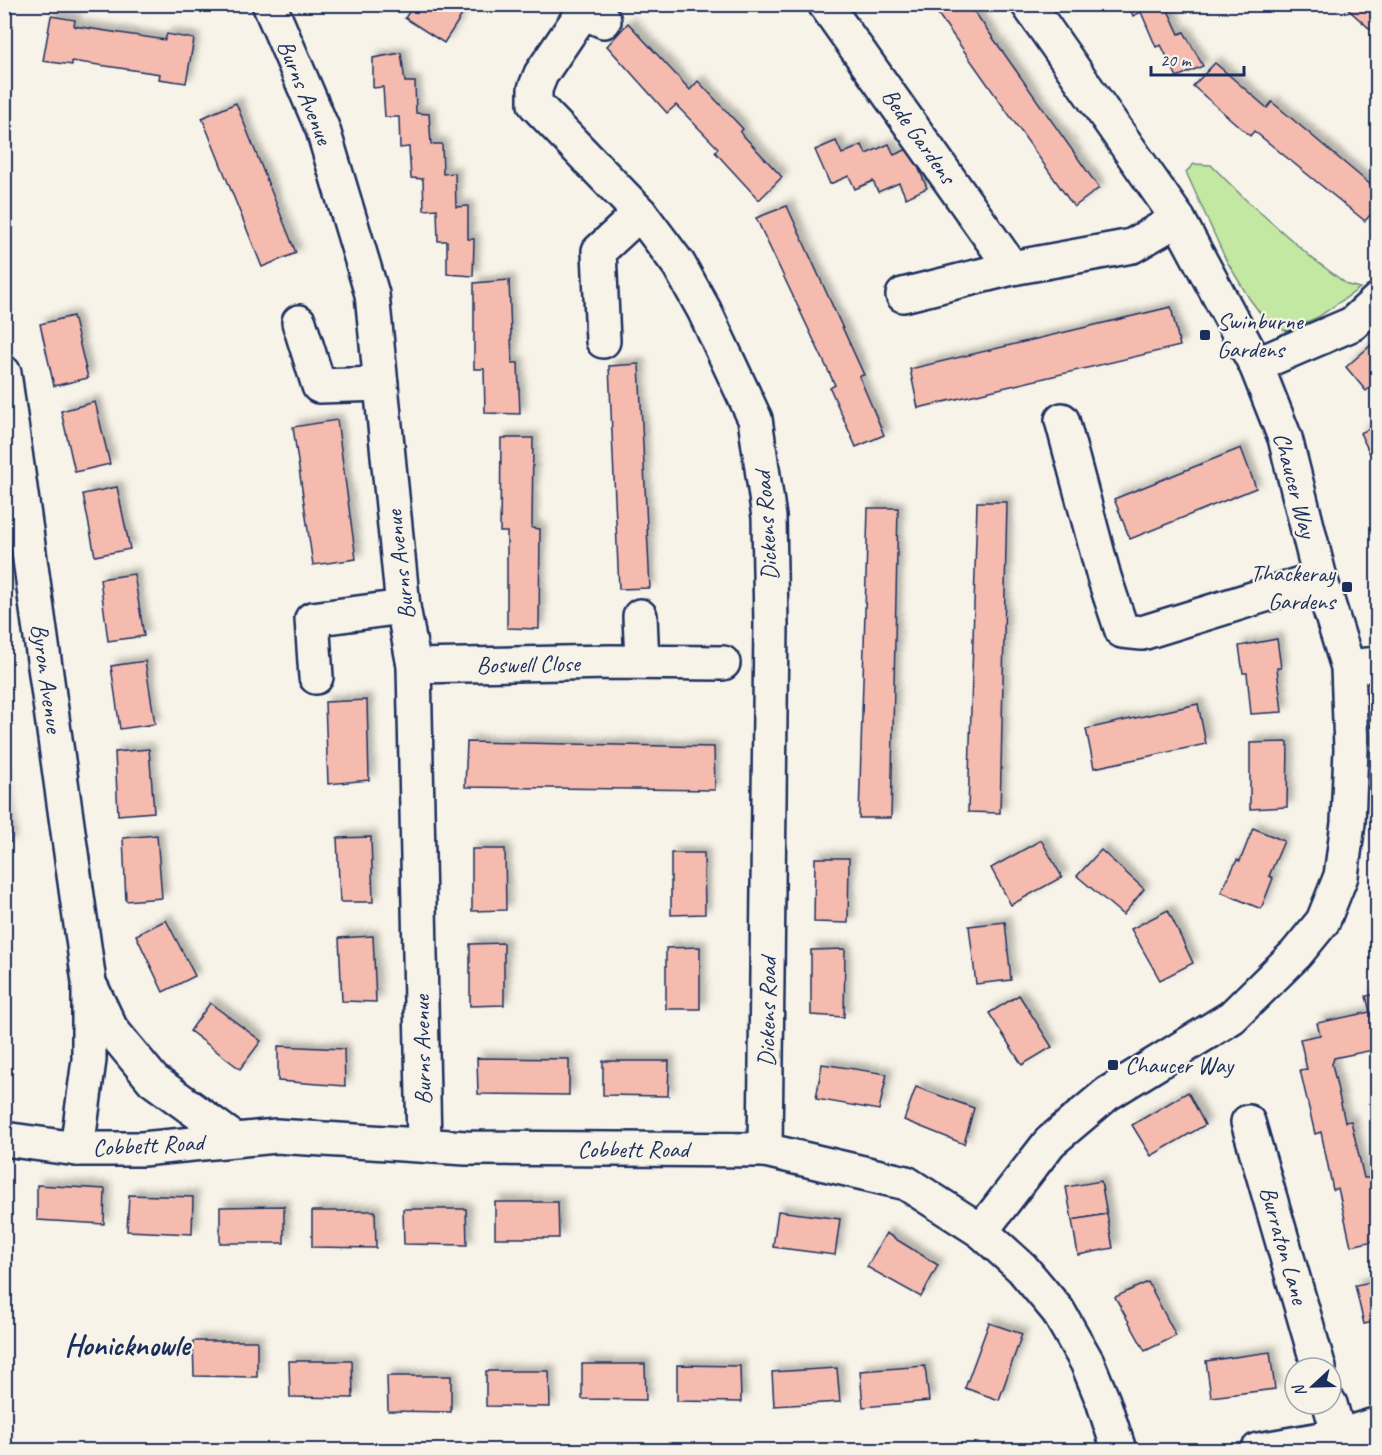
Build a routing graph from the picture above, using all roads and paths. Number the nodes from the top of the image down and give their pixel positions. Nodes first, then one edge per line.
1 (269, 4) edge
2 (825, 4) edge
3 (1028, 4) edge
4 (604, 21) dead end
5 (640, 213) junction
6 (1178, 219) junction
7 (1012, 268) junction
8 (903, 295) dead end
9 (1377, 300) edge
10 (299, 322) dead end
11 (603, 341) dead end
12 (1256, 365) junction
13 (4, 373) edge
14 (381, 384) junction
15 (1062, 420) dead end
16 (1320, 578) junction
17 (403, 607) junction
18 (640, 616) dead end
19 (642, 662) junction
20 (723, 663) dead end
21 (1363, 665) edge
22 (414, 666) junction
23 (316, 677) dead end
24 (89, 982) junction
25 (1248, 1122) dead end
26 (4, 1139) edge
27 (234, 1139) junction
28 (424, 1145) junction
29 (77, 1149) junction
30 (765, 1150) junction
31 (981, 1231) junction
32 (1316, 1356) edge
33 (1334, 1416) edge
34 (1377, 1424) edge
35 (1340, 1436) junction
36 (1119, 1450) edge
37 (1258, 1450) edge

1 - 14 street, Burns Avenue
2 - 7 street, Bede Gardens
3 - 6 street, Chaucer Way
4 - 5 street, Dickens Road
5 - 11 street
5 - 30 street, Dickens Road
6 - 7 street
6 - 12 street, Chaucer Way
7 - 8 street
9 - 12 street
10 - 14 street
12 - 16 street, Chaucer Way
13 - 24 street, Byron Avenue
14 - 17 street, Burns Avenue
15 - 16 street
16 - 21 street, Chaucer Way
17 - 22 street, Burns Avenue
17 - 23 street
18 - 19 street
19 - 20 street, Boswell Close
19 - 22 street, Boswell Close
21 - 31 street, Chaucer Way
22 - 28 street, Burns Avenue
24 - 27 street, Byron Avenue
24 - 29 street, Byron Avenue
25 - 32 street, Burraton Lane
26 - 29 street, Cobbett Road
27 - 28 street, Cobbett Road
27 - 29 street, Cobbett Road
28 - 30 street, Cobbett Road
30 - 31 street, Cobbett Road
31 - 36 street, Cobbett Road
33 - 35 street
34 - 35 street
35 - 37 street

